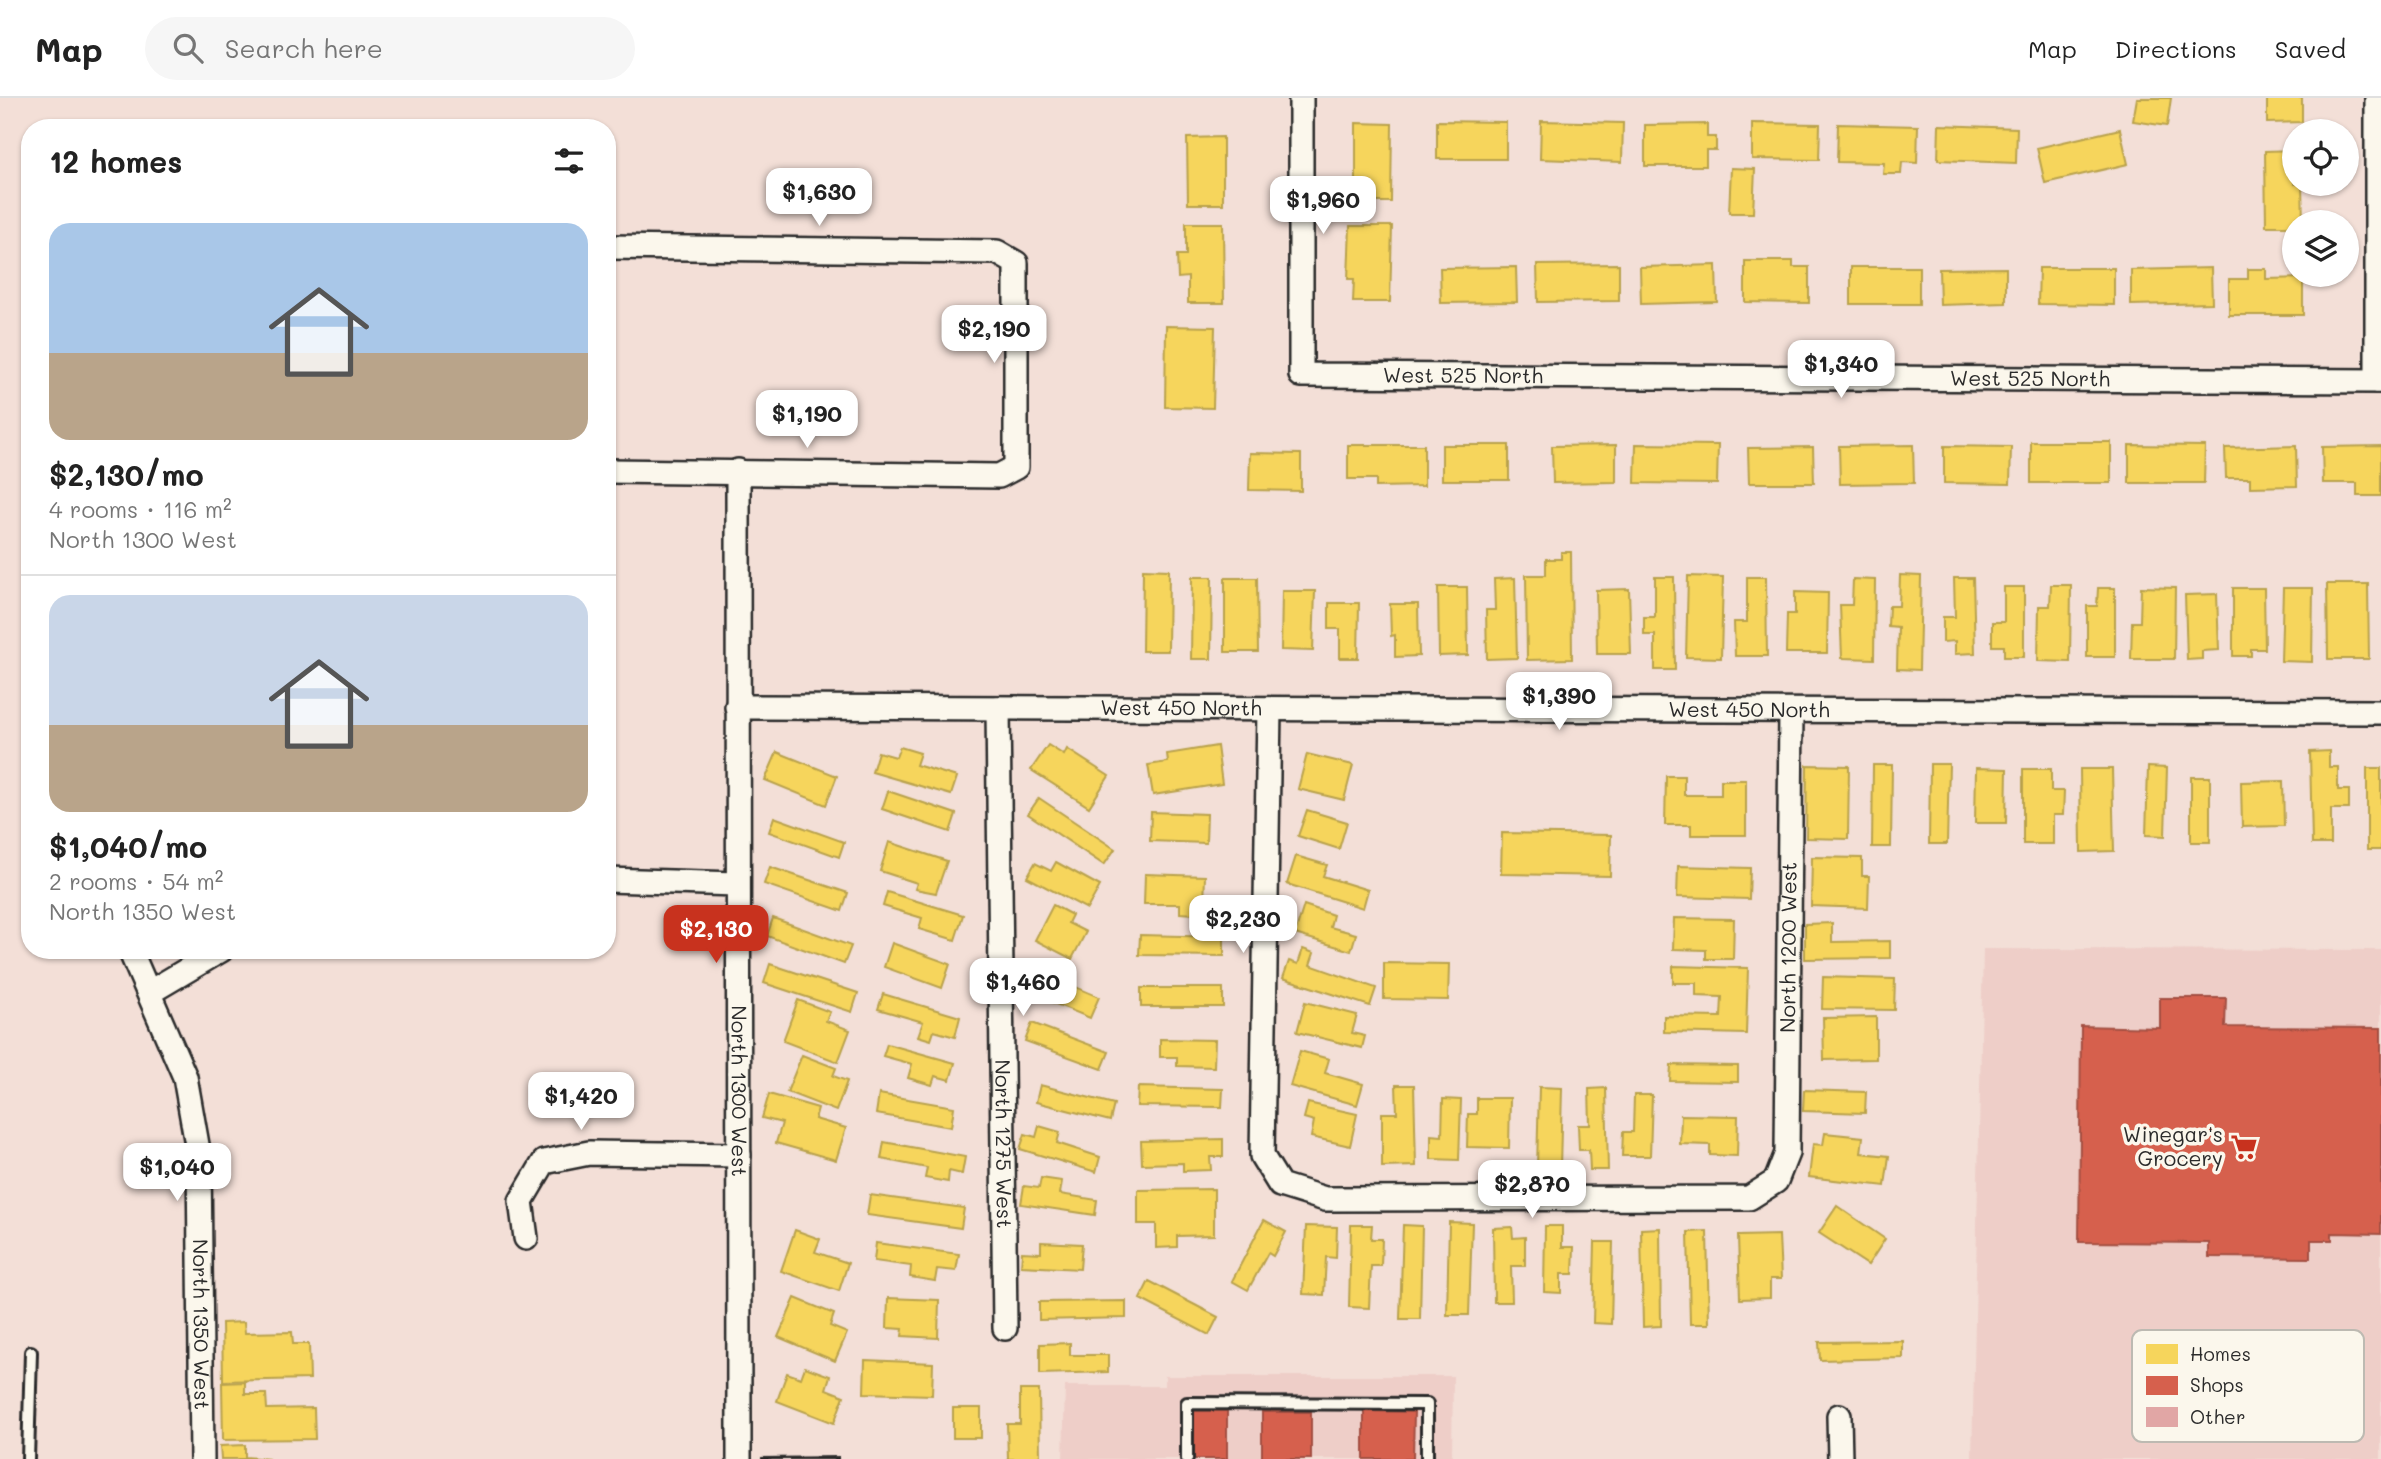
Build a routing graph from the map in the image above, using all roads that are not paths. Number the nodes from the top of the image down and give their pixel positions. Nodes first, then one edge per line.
1 (1301, 98) edge
2 (2377, 98) edge
3 (616, 247) edge
4 (2379, 382) edge
5 (616, 471) edge
6 (738, 471) junction
7 (737, 707) junction
8 (998, 708) junction
9 (1269, 709) junction
10 (1791, 711) junction
11 (2381, 712) edge
12 (616, 880) edge
13 (737, 884) junction
14 (134, 959) edge
15 (206, 959) edge
16 (150, 992) junction
17 (739, 1155) junction
18 (526, 1238) dead end
19 (1005, 1328) dead end
20 (31, 1352) dead end
21 (1839, 1416) dead end
22 (28, 1459) edge
23 (202, 1459) edge
24 (739, 1459) edge
25 (1187, 1459) edge
26 (1427, 1459) edge
27 (1840, 1459) edge

1 - 4 street, West 525 North
2 - 4 street
3 - 6 street
5 - 6 street
6 - 7 street, North 1300 West
7 - 8 street, West 450 North
7 - 13 street, North 1300 West
8 - 9 street, West 450 North
8 - 19 street, North 1275 West
9 - 10 street, West 450 North
9 - 10 street, North 1200 West
10 - 11 street, West 450 North
12 - 13 street
13 - 17 street, North 1300 West
14 - 16 street, North 1350 West
15 - 16 street
16 - 23 street, North 1350 West
17 - 18 street
17 - 24 street, North 1300 West
20 - 22 lane
21 - 27 street
25 - 26 lane

